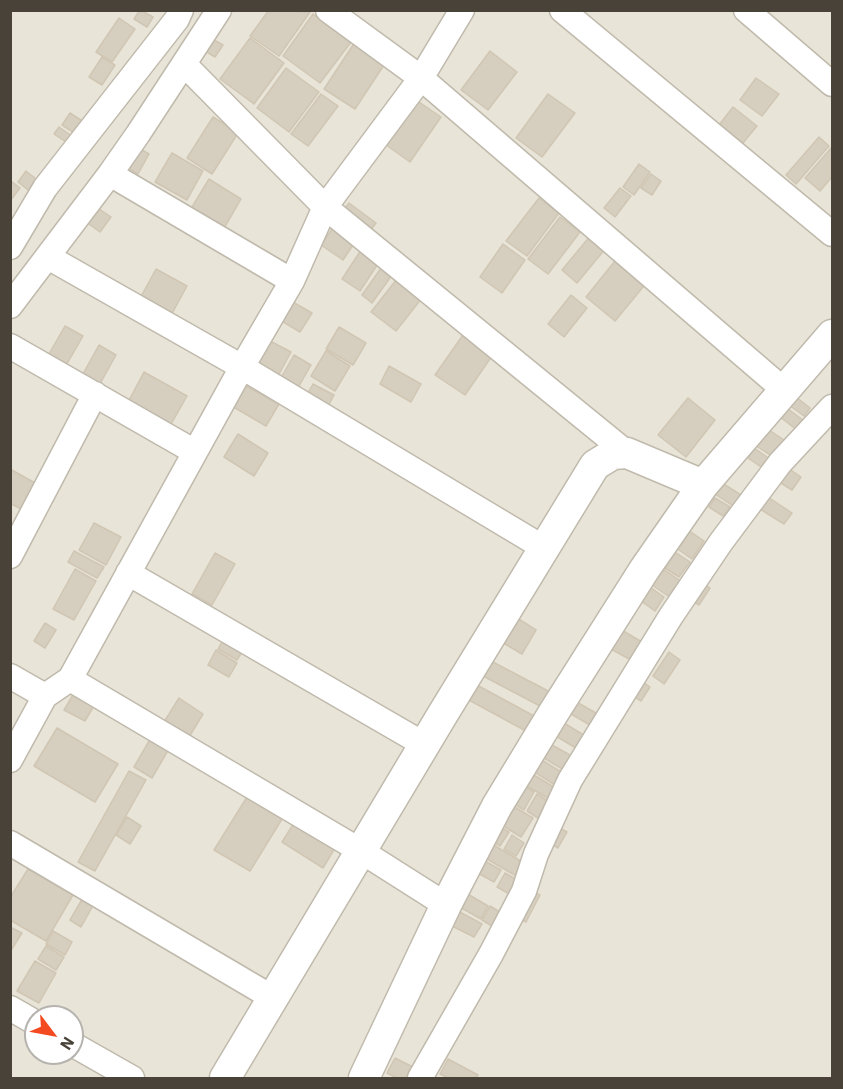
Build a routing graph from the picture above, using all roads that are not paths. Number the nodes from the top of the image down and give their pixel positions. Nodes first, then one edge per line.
1 (181, 10) edge
2 (219, 10) edge
3 (328, 10) edge
4 (462, 10) edge
5 (562, 10) edge
6 (746, 10) edge
7 (184, 64) junction
8 (420, 78) junction
9 (832, 84) edge
10 (110, 174) junction
11 (325, 207) junction
12 (832, 234) edge
13 (10, 247) edge
14 (48, 256) junction
15 (292, 281) junction
16 (10, 306) edge
17 (832, 335) edge
18 (10, 346) edge
19 (242, 367) junction
20 (783, 390) junction
21 (95, 394) junction
22 (832, 407) edge
23 (195, 452) junction
24 (627, 453) junction
25 (703, 486) junction
26 (544, 548) junction
27 (10, 556) edge
28 (128, 573) junction
29 (10, 676) edge
30 (70, 679) junction
31 (45, 696) junction
32 (425, 745) junction
33 (10, 760) edge
34 (10, 843) edge
35 (361, 852) junction
36 (446, 905) junction
37 (273, 998) junction
38 (10, 1008) edge
39 (24, 1016) edge
40 (84, 1051) edge
41 (132, 1078) edge
42 (225, 1078) edge
43 (364, 1078) edge
44 (420, 1078) edge

1 - 13 street
2 - 7 street
3 - 8 street
4 - 8 street
5 - 12 street
6 - 9 street
7 - 10 street
7 - 11 street
8 - 11 street
8 - 20 street
10 - 14 street
10 - 15 street
11 - 15 street
11 - 24 street
14 - 16 street
14 - 19 street
15 - 19 street
17 - 20 street
18 - 21 street
19 - 23 street
19 - 26 street
20 - 25 street
21 - 23 street
21 - 27 street
22 - 44 street
23 - 28 street
24 - 25 street
24 - 26 street
25 - 36 street
26 - 32 street
28 - 30 street
28 - 32 street
29 - 31 street
30 - 31 street
30 - 35 street
31 - 33 street
32 - 35 street
34 - 37 street
35 - 36 street
35 - 37 street
36 - 43 street
37 - 42 street
38 - 39 street
40 - 41 street

